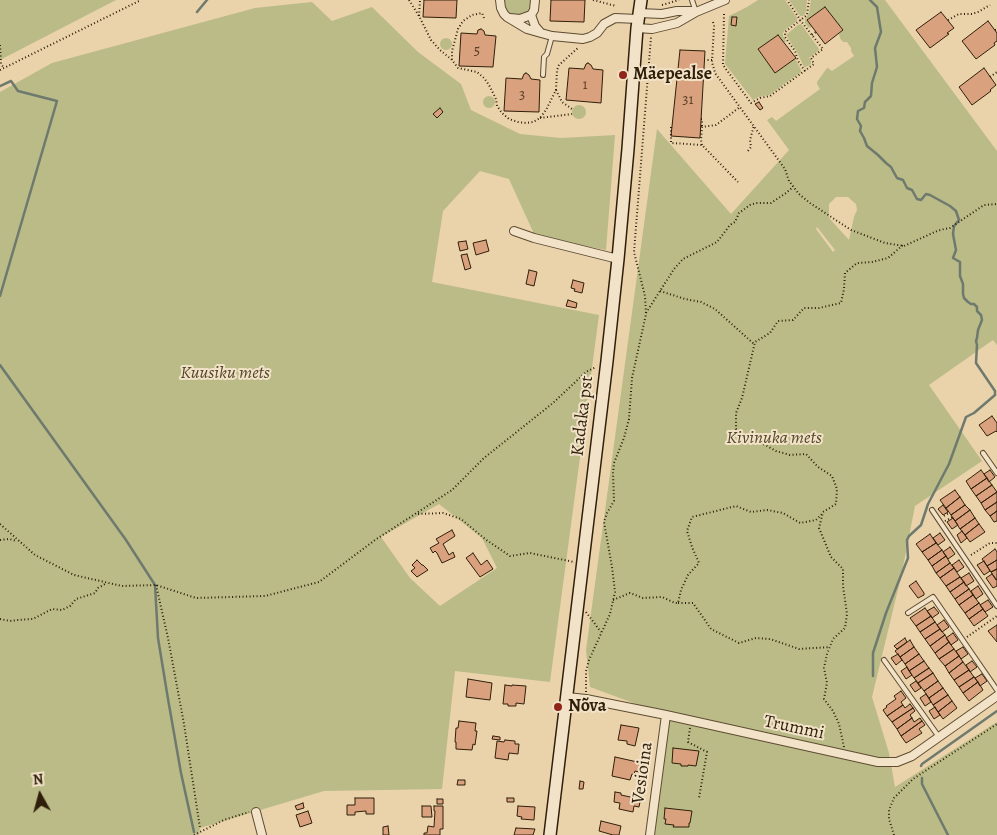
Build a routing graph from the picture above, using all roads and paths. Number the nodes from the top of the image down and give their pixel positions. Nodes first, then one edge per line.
1 (141, 0) edge
2 (409, 0) edge
3 (420, 0) edge
4 (500, 0) edge
5 (535, 0) edge
6 (593, 0) edge
7 (641, 0) edge
8 (678, 0) edge
9 (692, 0) edge
10 (725, 0) edge
11 (787, 0) edge
12 (810, 0) edge
13 (990, 5) dead end
14 (616, 6) dead end
15 (659, 6) dead end
16 (696, 12) junction
17 (724, 14) dead end
18 (531, 15) junction
19 (419, 16) junction
20 (507, 17) junction
21 (484, 18) dead end
22 (638, 20) junction
23 (948, 20) dead end
24 (801, 21) junction
25 (712, 22) dead end
26 (816, 32) dead end
27 (541, 33) junction
28 (651, 35) dead end
29 (812, 35) junction
30 (552, 36) junction
31 (582, 44) dead end
32 (0, 45) edge
33 (791, 45) junction
34 (788, 47) dead end
35 (452, 60) junction
36 (704, 60) dead end
37 (712, 60) junction
38 (4, 68) junction
39 (0, 70) edge
40 (805, 71) junction
41 (997, 72) edge
42 (543, 75) dead end
43 (990, 76) dead end
44 (556, 90) junction
45 (741, 107) junction
46 (572, 109) dead end
47 (572, 114) dead end
48 (540, 118) junction
49 (701, 118) dead end
50 (754, 124) junction
51 (671, 127) dead end
52 (702, 127) junction
53 (702, 146) junction
54 (748, 151) dead end
55 (738, 182) dead end
56 (793, 187) junction
57 (997, 204) edge
58 (514, 232) dead end
59 (903, 246) junction
60 (618, 259) junction
61 (660, 291) junction
62 (646, 314) junction
63 (755, 344) junction
64 (607, 361) junction
65 (984, 454) dead end
66 (997, 473) edge
67 (932, 510) dead end
68 (824, 512) junction
69 (949, 512) dead end
70 (416, 514) junction
71 (944, 516) dead end
72 (952, 517) dead end
73 (947, 520) dead end
74 (0, 525) edge
75 (0, 540) edge
76 (20, 541) junction
77 (997, 543) edge
78 (965, 559) junction
79 (583, 563) junction
80 (107, 582) junction
81 (156, 585) junction
82 (613, 600) junction
83 (678, 603) junction
84 (587, 605) dead end
85 (997, 606) edge
86 (908, 613) dead end
87 (997, 616) edge
88 (0, 619) edge
89 (601, 632) junction
90 (963, 640) junction
91 (830, 647) junction
92 (884, 660) dead end
93 (997, 690) edge
94 (586, 694) dead end
95 (997, 696) edge
96 (566, 697) junction
97 (666, 715) junction
98 (692, 721) junction
99 (997, 724) edge
100 (939, 737) junction
101 (844, 755) junction
102 (699, 798) dead end
103 (256, 812) joint
104 (200, 828) dead end
105 (194, 835) edge
106 (262, 835) edge
107 (550, 835) edge
108 (650, 835) edge
109 (894, 835) edge

1 - 38 path
2 - 19 path
3 - 19 path
4 - 20 street
5 - 18 street
6 - 14 path
7 - 22 main road, Kadaka pst
8 - 15 path
9 - 16 lane
10 - 16 street
11 - 24 path
12 - 24 path
13 - 23 path
16 - 22 street
16 - 22 street
17 - 40 path
18 - 20 street
18 - 27 street
19 - 35 path
20 - 27 street
21 - 35 path
22 - 30 street
22 - 60 main road, Kadaka pst
24 - 29 path
24 - 33 path
25 - 37 path
26 - 29 path
27 - 30 street
28 - 62 path
29 - 40 path
30 - 42 lane
31 - 44 path
32 - 38 path
33 - 34 path
33 - 40 path
35 - 48 path
36 - 37 path
37 - 45 path
38 - 39 path
41 - 43 path
44 - 46 path
44 - 48 path
45 - 50 path
45 - 52 path
47 - 48 path
49 - 52 path
50 - 54 path
50 - 56 path
51 - 53 path
52 - 53 path
53 - 55 path
56 - 59 path
56 - 61 path
57 - 59 path
58 - 60 street
59 - 63 path
60 - 64 main road, Kadaka pst
61 - 62 path
61 - 63 path
62 - 82 path
63 - 68 path
64 - 70 path
64 - 79 main road, Kadaka pst
65 - 66 lane
67 - 78 lane
68 - 83 path
68 - 91 path
69 - 71 path
70 - 79 path
70 - 81 path
72 - 73 path
74 - 76 path
75 - 76 path
76 - 80 path
77 - 78 path
78 - 85 lane
79 - 96 main road, Kadaka pst
80 - 81 path
80 - 88 path
81 - 104 path
82 - 83 path
82 - 89 path
83 - 91 path
84 - 89 path
86 - 90 lane
87 - 90 path
89 - 94 path
90 - 93 lane
91 - 101 path
92 - 100 lane
95 - 100 street, Trummi
96 - 97 street, Trummi
96 - 107 main road, Kadaka pst
97 - 98 street, Trummi
97 - 108 street, Vesioina
98 - 101 street, Trummi
98 - 102 path
99 - 109 path
100 - 101 street, Trummi
103 - 105 path
103 - 106 street

